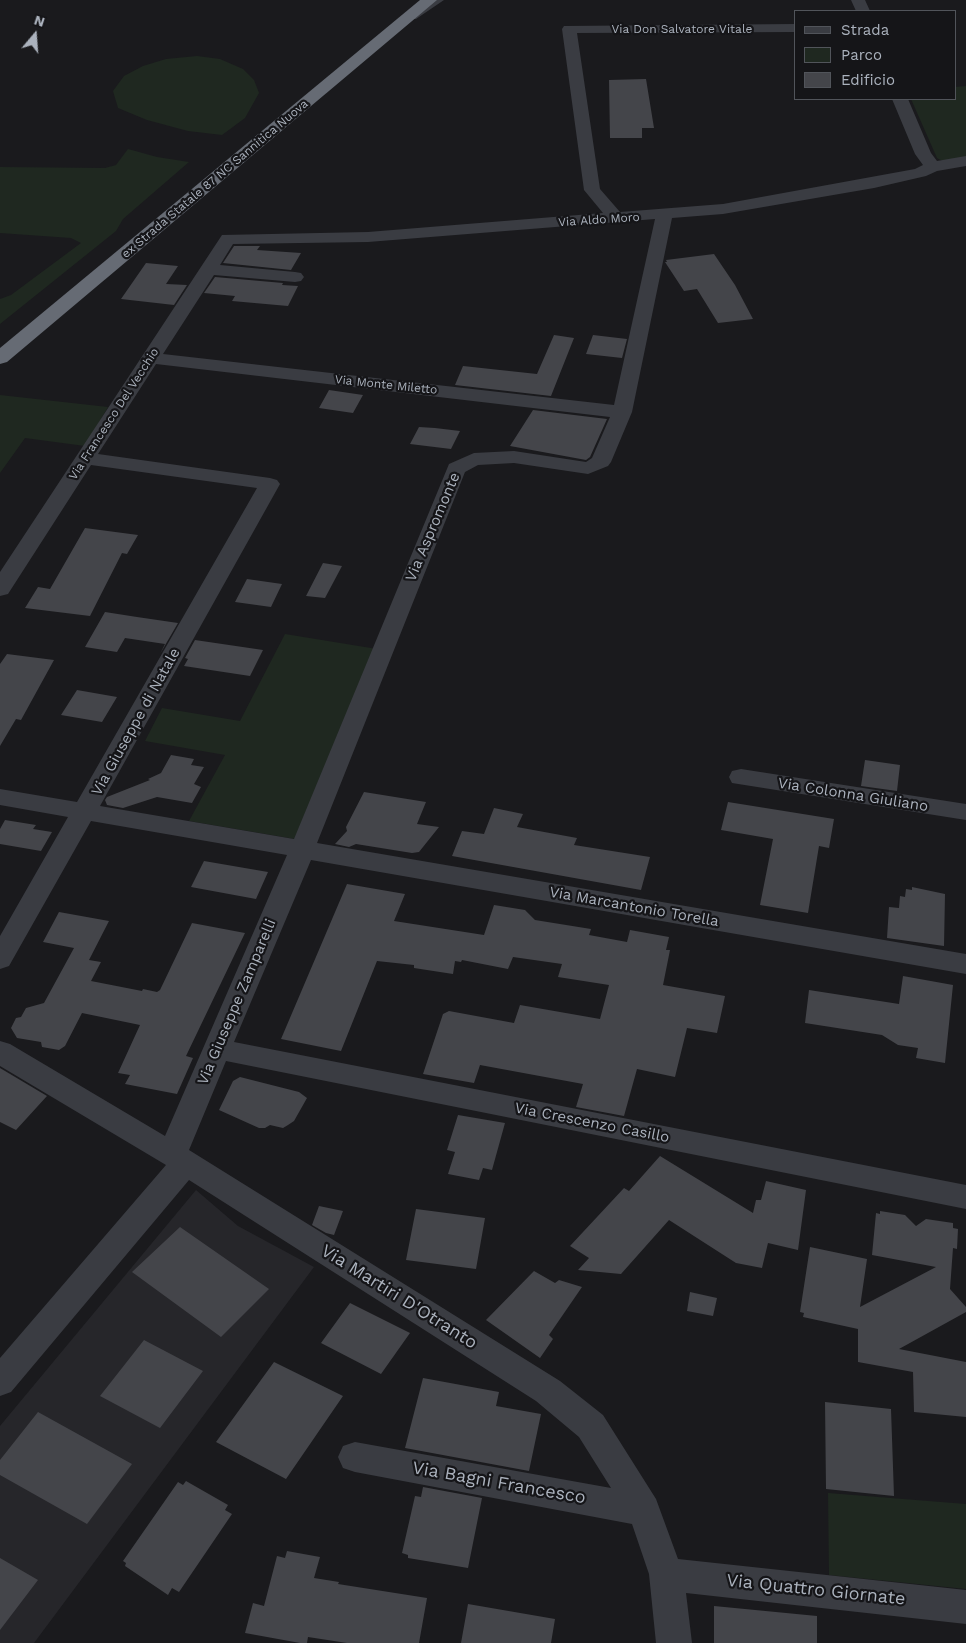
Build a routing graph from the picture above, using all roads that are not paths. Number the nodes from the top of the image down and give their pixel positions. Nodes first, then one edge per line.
1 (410, 0) edge
2 (429, 0) edge
3 (440, 0) edge
4 (794, 28) edge
5 (394, 29) junction
6 (900, 100) edge
7 (966, 161) edge
8 (933, 167) junction
9 (664, 215) junction
10 (616, 218) junction
11 (228, 239) joint
12 (208, 269) junction
13 (295, 277) dead end
14 (30, 310) dead end
15 (0, 358) edge
16 (150, 358) junction
17 (622, 412) junction
18 (85, 458) junction
19 (0, 589) edge
20 (741, 777) dead end
21 (0, 797) edge
22 (85, 812) junction
23 (966, 812) edge
24 (302, 850) junction
25 (0, 958) edge
26 (966, 964) edge
27 (217, 1049) junction
28 (0, 1052) edge
29 (179, 1159) junction
30 (966, 1197) edge
31 (0, 1382) edge
32 (355, 1457) dead end
33 (644, 1510) junction
34 (666, 1574) junction
35 (966, 1607) edge
36 (674, 1643) edge

1 - 14 highway, ex Strada Statale 87 NC Sannitica Nuova
2 - 5 highway, ex Strada Statale 87 NC Sannitica Nuova
3 - 5 lane
4 - 10 street, Via Don Salvatore Vitale
5 - 15 highway, ex Strada Statale 87 NC Sannitica Nuova
6 - 8 street
7 - 8 street, Via Aldo Moro
8 - 9 street, Via Aldo Moro
9 - 10 street, Via Aldo Moro
9 - 17 street, Via Aspromonte
10 - 11 street, Via Aldo Moro
11 - 12 street, Via Francesco Del Vecchio
12 - 13 street
12 - 16 street, Via Francesco Del Vecchio
16 - 17 street, Via Monte Miletto
16 - 18 street, Via Francesco Del Vecchio
17 - 24 street, Via Aspromonte
18 - 19 street, Via Francesco Del Vecchio
18 - 22 street, Via Giuseppe di Natale
20 - 23 street, Via Colonna Giuliano
21 - 22 street
22 - 24 street
22 - 25 street, Via Giuseppe di Natale
24 - 26 street, Via Marcantonio Torella
24 - 27 street, Via Giuseppe Zamparelli
27 - 29 street, Via Giuseppe Zamparelli
27 - 30 street, Via Crescenzo Casillo
28 - 29 street, Via Martiri D'Otranto
29 - 31 street, Via Giuseppe Zamparelli
29 - 33 street, Via Martiri D'Otranto
32 - 33 street, Via Bagni Francesco
33 - 34 street, Via Martiri D'Otranto
34 - 35 street, Via Quattro Giornate
34 - 36 street, Via Martiri D'Otranto

